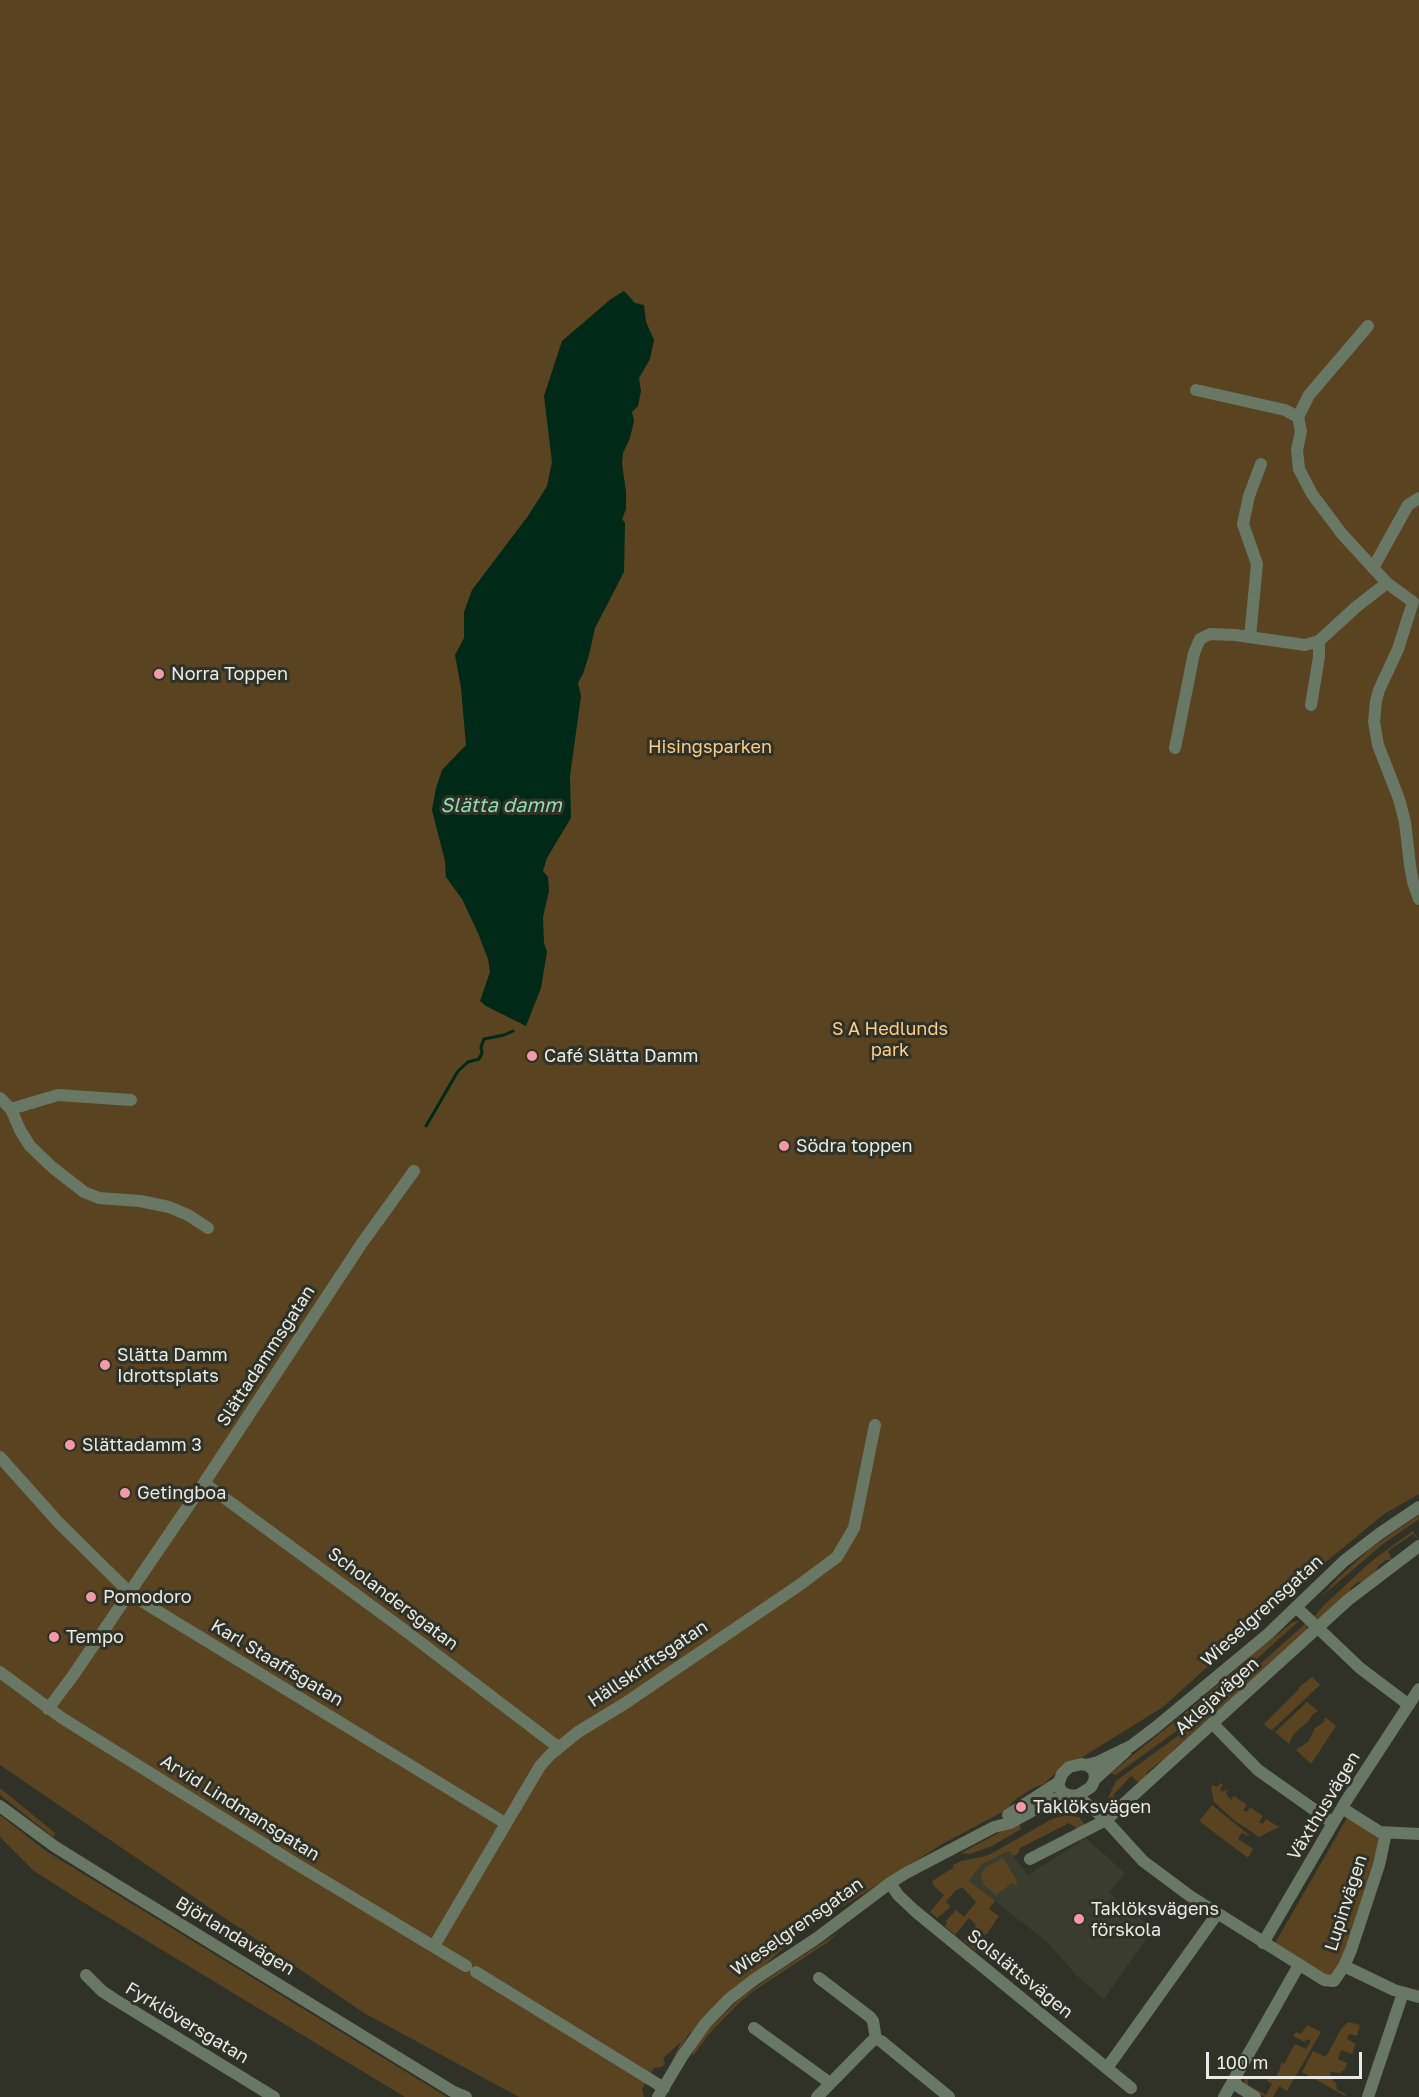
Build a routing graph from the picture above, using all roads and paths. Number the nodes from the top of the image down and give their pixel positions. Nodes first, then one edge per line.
1 (1368, 326) dead end
2 (1196, 390) dead end
3 (1298, 417) junction
4 (1261, 464) dead end
5 (1419, 498) edge
6 (1373, 568) junction
7 (1387, 583) junction
8 (1416, 602) edge
9 (1250, 637) junction
10 (1319, 641) junction
11 (1311, 705) dead end
12 (1175, 748) dead end
13 (1419, 898) edge
14 (0, 1098) edge
15 (132, 1100) dead end
16 (11, 1108) junction
17 (414, 1171) dead end
18 (208, 1228) dead end
19 (875, 1425) dead end
20 (0, 1457) edge
21 (204, 1483) junction
22 (1419, 1507) edge
23 (1419, 1546) edge
24 (129, 1592) junction
25 (1296, 1607) junction
26 (1317, 1629) junction
27 (0, 1672) edge
28 (1419, 1689) edge
29 (1408, 1705) junction
30 (48, 1709) junction
31 (1214, 1724) junction
32 (1131, 1746) junction
33 (558, 1747) junction
34 (1086, 1765) junction
35 (1059, 1782) junction
36 (1093, 1783) junction
37 (1073, 1796) junction
38 (0, 1806) edge
39 (1342, 1808) junction
40 (1104, 1818) junction
41 (1334, 1822) junction
42 (505, 1823) junction
43 (994, 1827) junction
44 (1386, 1833) junction
45 (1419, 1834) edge
46 (1030, 1859) dead end
47 (890, 1883) junction
48 (1217, 1914) junction
49 (1263, 1943) junction
50 (434, 1946) junction
51 (1299, 1965) junction
52 (1344, 1966) junction
53 (86, 1975) dead end
54 (819, 1978) dead end
55 (1403, 1993) junction
56 (1419, 1997) edge
57 (754, 2028) dead end
58 (876, 2039) junction
59 (1107, 2068) junction
60 (1234, 2081) junction
61 (831, 2083) junction
62 (1131, 2088) dead end
63 (661, 2092) edge
64 (460, 2095) edge
65 (274, 2097) edge
66 (817, 2097) edge
67 (949, 2097) edge
68 (1224, 2097) edge
69 (1255, 2097) edge
70 (1368, 2097) edge

1 - 3 street
2 - 3 street
3 - 6 street
4 - 9 street
5 - 6 street
6 - 7 street
7 - 8 street
7 - 10 street
8 - 13 street
9 - 10 street
9 - 12 street
10 - 11 street
14 - 16 street
15 - 16 street
16 - 18 street
17 - 21 street, Slättadammsgatan
19 - 33 street, Hällskriftsgatan
20 - 24 street, Karl Staaffsgatan
21 - 24 street, Slättadammsgatan
21 - 33 street, Scholandersgatan
22 - 25 street, Wieselgrensgatan
23 - 26 street, Aklejavägen
24 - 30 street, Slättadammsgatan
24 - 42 street, Karl Staaffsgatan
25 - 26 street
25 - 32 street, Wieselgrensgatan
26 - 29 street
26 - 31 street, Aklejavägen
27 - 30 street, Arvid Lindmansgatan
28 - 29 street, Växthusvägen
29 - 39 street, Växthusvägen
30 - 50 street, Arvid Lindmansgatan
31 - 40 street, Aklejavägen
31 - 41 street
32 - 34 street, Wieselgrensgatan
32 - 36 street, Wieselgrensgatan
33 - 42 street, Hällskriftsgatan
34 - 35 street, Wieselgrensgatan
34 - 36 street
35 - 37 street
35 - 43 street, Wieselgrensgatan
36 - 37 street, Wieselgrensgatan
36 - 40 street
37 - 40 street
37 - 43 street, Wieselgrensgatan
38 - 64 street, Björlandavägen
39 - 41 street, Växthusvägen
39 - 44 street
40 - 46 street, Aklejavägen
40 - 48 street
41 - 49 street, Växthusvägen
42 - 50 street, Hällskriftsgatan
43 - 47 street, Wieselgrensgatan
44 - 45 street
44 - 52 street, Lupinvägen
47 - 59 street, Solslättsvägen
47 - 63 street, Wieselgrensgatan
48 - 49 street
48 - 59 street
49 - 51 street
50 - 63 street, Arvid Lindmansgatan
51 - 52 street, Lupinvägen
51 - 60 street
52 - 55 street
53 - 65 street, Fyrklöversgatan
54 - 58 street
55 - 56 street
55 - 70 street
57 - 61 street
58 - 61 street
58 - 67 street
59 - 62 street, Solslättsvägen
60 - 68 street
60 - 69 street
61 - 66 street

